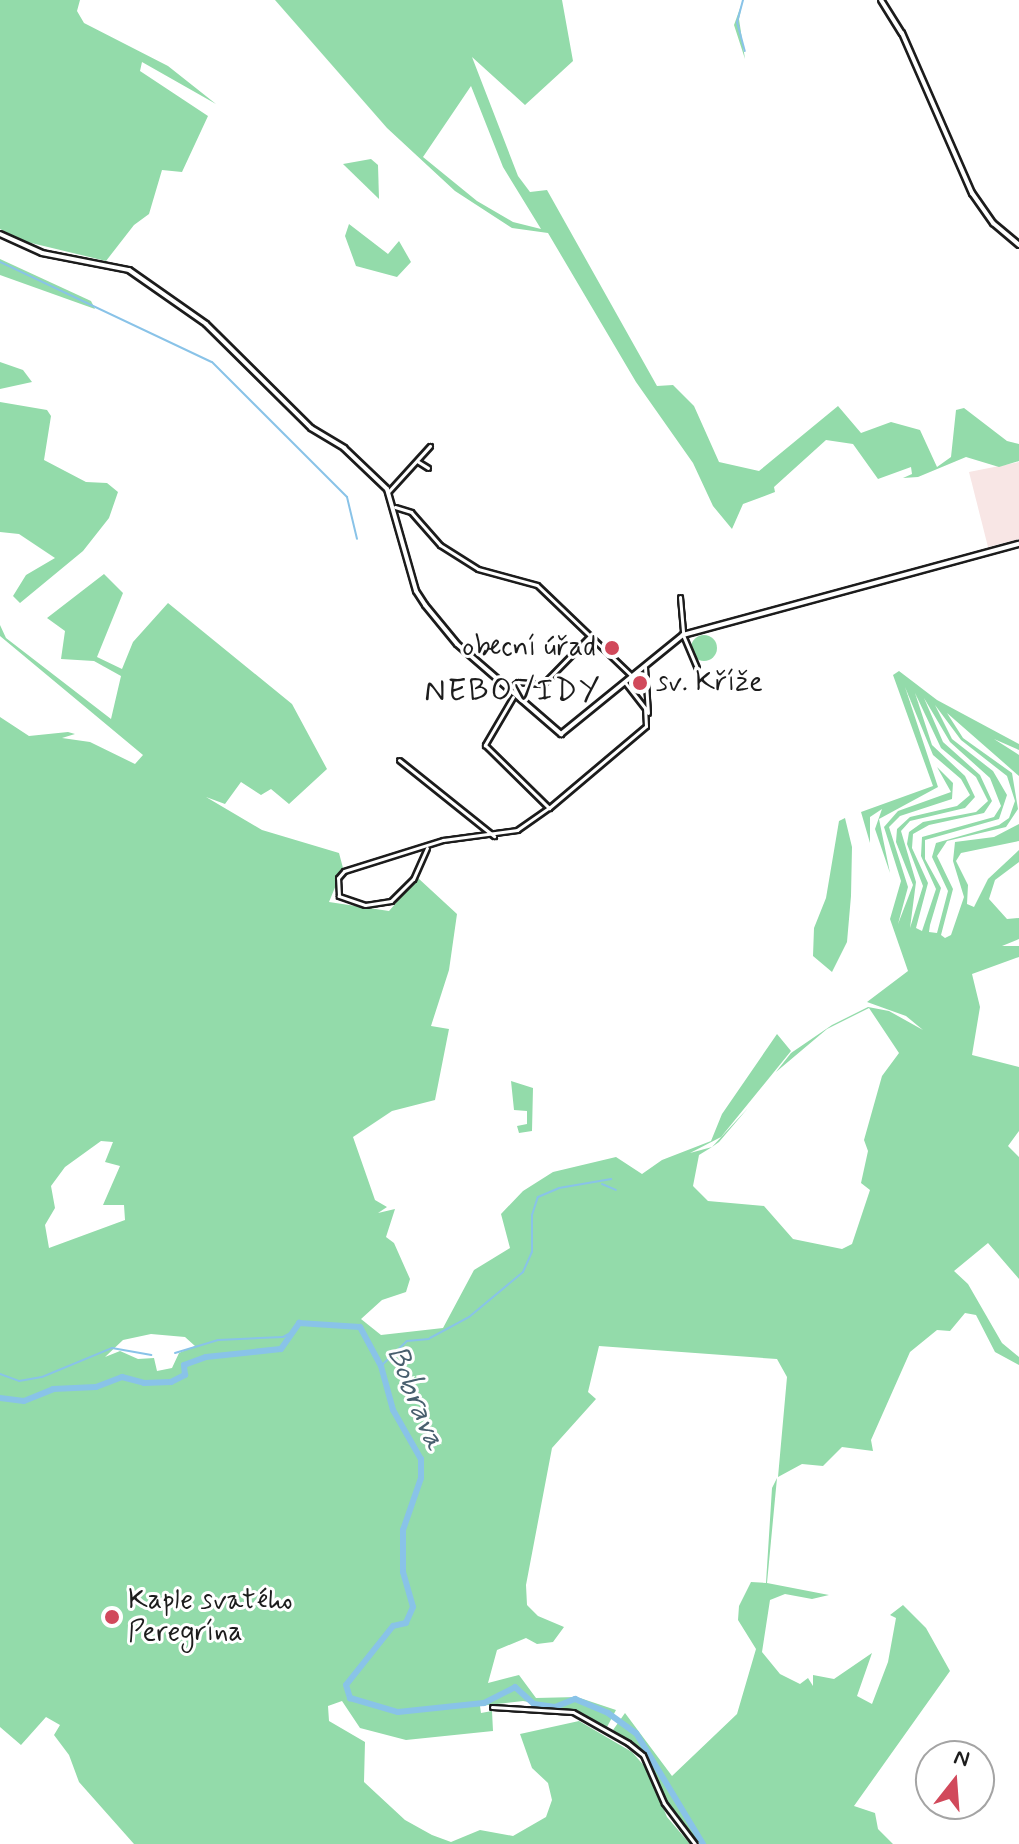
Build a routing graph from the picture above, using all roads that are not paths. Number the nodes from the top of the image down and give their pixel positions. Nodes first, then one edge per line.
1 (881, 0) edge
2 (0, 234) edge
3 (1019, 245) edge
4 (430, 446) dead end
5 (416, 461) junction
6 (428, 468) dead end
7 (389, 491) junction
8 (395, 507) junction
9 (1019, 544) edge
10 (680, 597) dead end
11 (683, 635) junction
12 (590, 636) junction
13 (645, 667) junction
14 (697, 668) dead end
15 (634, 678) junction
16 (626, 684) junction
17 (507, 690) junction
18 (513, 697) junction
19 (647, 717) junction
20 (399, 760) dead end
21 (549, 808) junction
22 (494, 836) junction
23 (427, 848) junction
24 (492, 1707) dead end
25 (695, 1844) edge

1 - 3 street
2 - 7 street
4 - 5 street
5 - 6 street
5 - 7 street
7 - 8 street
8 - 12 street
8 - 17 street
9 - 11 street
10 - 11 street
11 - 13 street
11 - 14 street
12 - 15 street
12 - 17 street
13 - 15 street
13 - 19 street
15 - 16 street
16 - 18 street
16 - 19 street
17 - 18 street
18 - 21 street
19 - 21 street
20 - 22 street
21 - 22 street
22 - 23 street
23 - 23 street
24 - 25 street

